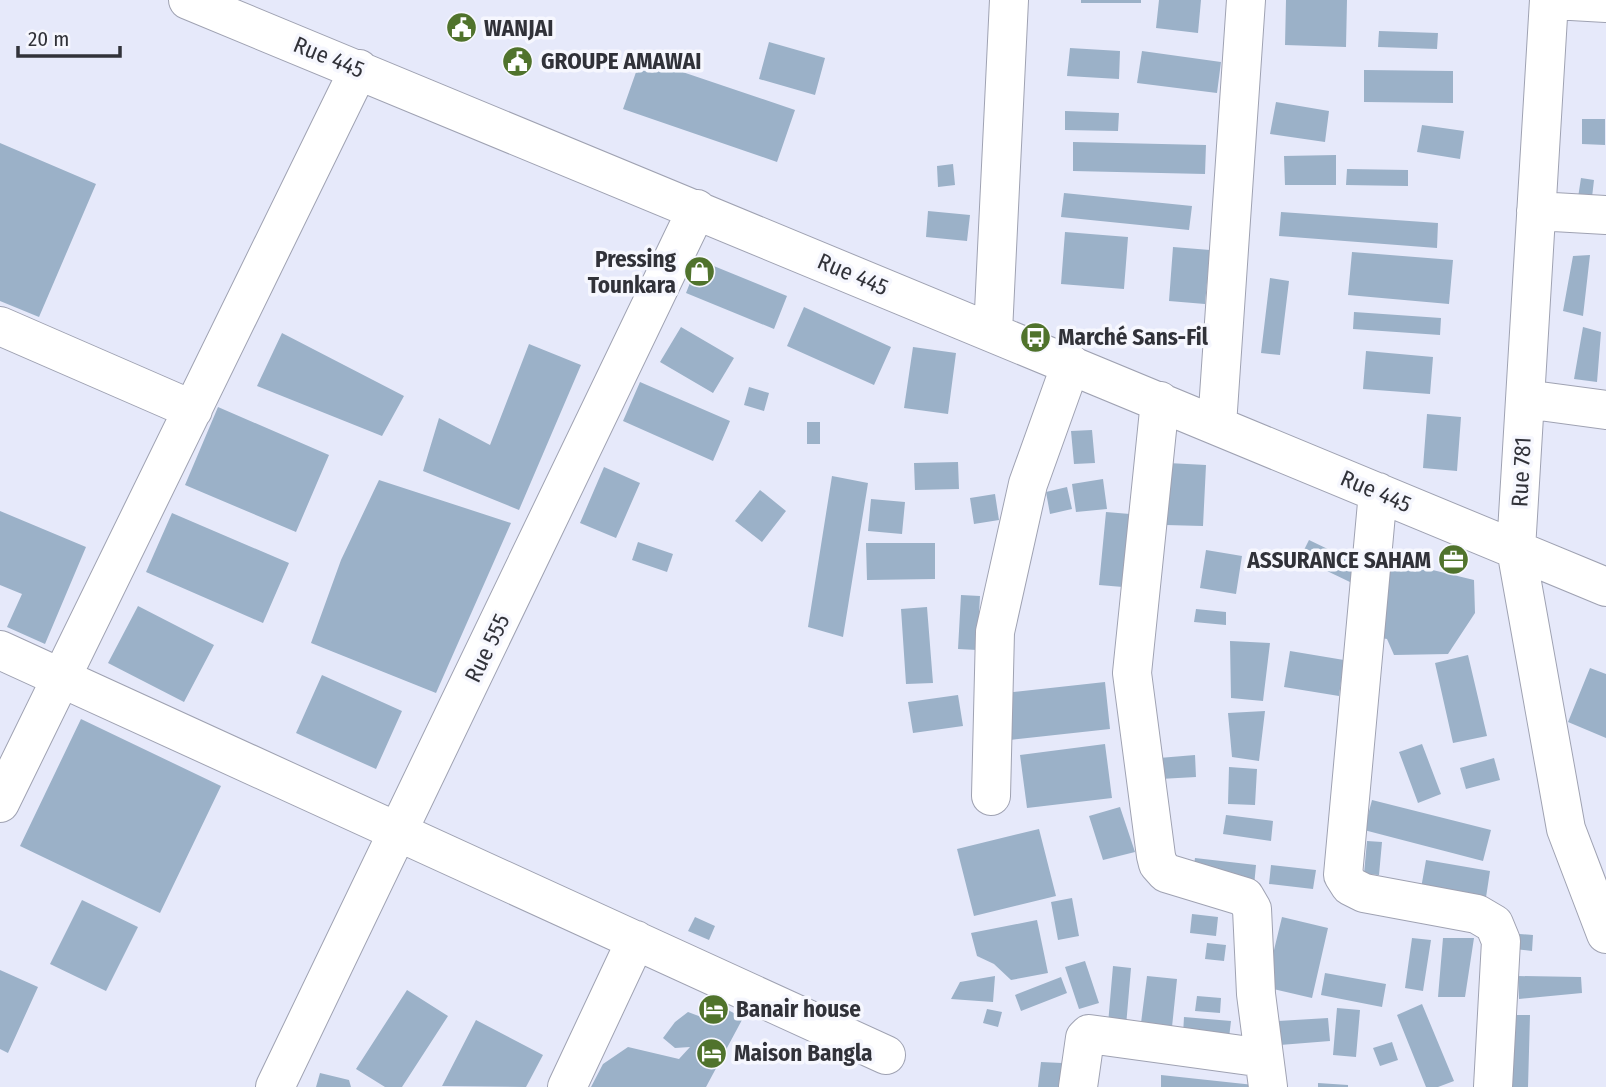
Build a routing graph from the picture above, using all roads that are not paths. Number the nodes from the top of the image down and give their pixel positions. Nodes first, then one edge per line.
1 (188, 0) edge
2 (1009, 0) edge
3 (1246, 0) edge
4 (1552, 0) edge
5 (1606, 3) edge
6 (359, 69) junction
7 (697, 209) junction
8 (1536, 211) junction
9 (1606, 215) edge
10 (0, 326) edge
11 (992, 331) junction
12 (1071, 365) junction
13 (1525, 399) junction
14 (1160, 401) junction
15 (193, 410) junction
16 (1606, 410) edge
17 (1217, 425) junction
18 (1378, 492) junction
19 (1516, 549) junction
20 (1606, 587) edge
21 (0, 650) edge
22 (62, 678) junction
23 (991, 796) dead end
24 (0, 803) edge
25 (399, 832) junction
26 (1606, 934) edge
27 (636, 940) junction
28 (886, 1055) dead end
29 (1266, 1072) edge
30 (275, 1087) edge
31 (567, 1087) edge
32 (1078, 1087) edge
33 (1493, 1087) edge

1 - 6 street, Rue 445
2 - 11 street
3 - 17 street
4 - 5 street
4 - 8 street, Rue 781
6 - 7 street, Rue 445
6 - 15 street
7 - 11 street, Rue 445
7 - 25 street, Rue 555
8 - 9 street
8 - 13 street, Rue 781
10 - 15 street
11 - 12 street, Rue 445
12 - 14 street, Rue 445
12 - 23 street
13 - 16 street
13 - 19 street, Rue 781
14 - 17 street, Rue 445
14 - 29 street
15 - 22 street
17 - 18 street, Rue 445
18 - 19 street, Rue 445
18 - 33 street
19 - 20 street, Rue 445
19 - 26 street, Rue 781
21 - 22 street
22 - 24 street
22 - 25 street
25 - 27 street
25 - 30 street, Rue 555
27 - 28 street
27 - 31 street
29 - 32 street

